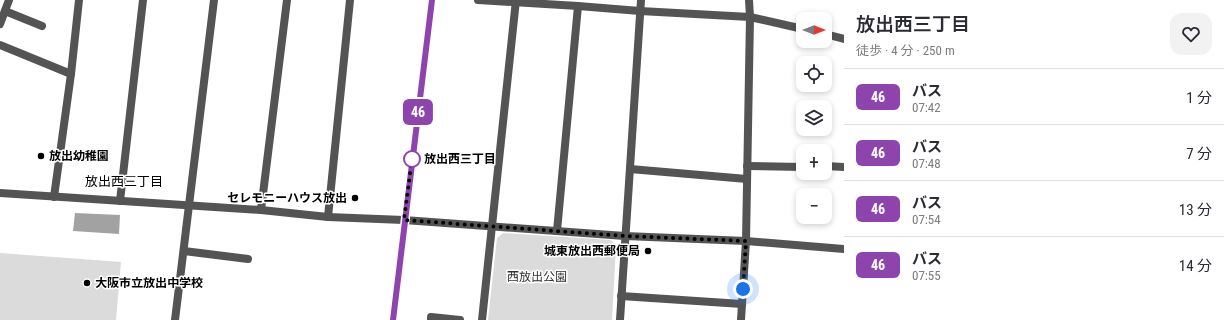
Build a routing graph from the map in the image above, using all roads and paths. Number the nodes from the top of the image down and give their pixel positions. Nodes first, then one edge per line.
1 (9, 0) edge
2 (79, 0) edge
3 (143, 0) edge
4 (214, 0) edge
5 (287, 0) edge
6 (350, 0) edge
7 (432, 0) edge
8 (478, 0) edge
9 (641, 0) edge
10 (749, 0) edge
11 (516, 1) edge
12 (578, 6) junction
13 (5, 11) junction
14 (640, 11) junction
15 (750, 17) junction
16 (0, 24) edge
17 (42, 26) dead end
18 (796, 27) edge
19 (832, 36) edge
20 (844, 39) edge
21 (0, 45) edge
22 (71, 74) junction
23 (747, 166) junction
24 (832, 166) edge
25 (796, 167) edge
26 (844, 167) edge
27 (630, 169) junction
28 (746, 179) junction
29 (0, 193) edge
30 (54, 197) junction
31 (120, 201) junction
32 (190, 206) junction
33 (261, 210) junction
34 (328, 216) junction
35 (404, 220) junction
36 (492, 227) junction
37 (557, 231) junction
38 (625, 236) junction
39 (746, 241) junction
40 (844, 249) edge
41 (184, 252) junction
42 (248, 259) dead end
43 (621, 296) junction
44 (742, 304) junction
45 (175, 320) edge
46 (393, 320) edge
47 (431, 320) edge
48 (460, 320) edge
49 (482, 320) edge
50 (620, 320) edge
51 (741, 320) edge

1 - 13 street
2 - 22 street
3 - 31 street
4 - 32 street
5 - 33 street
6 - 34 street
7 - 35 street
8 - 11 street
9 - 14 street
10 - 15 street
11 - 12 street
11 - 36 street
12 - 14 street
12 - 37 street
13 - 16 street
13 - 17 street
14 - 15 street
14 - 27 street
15 - 18 street
15 - 23 street
19 - 20 street
21 - 22 street
22 - 30 street
23 - 25 street
23 - 28 street
24 - 26 street
27 - 28 street
27 - 38 street
28 - 39 street
29 - 30 street
30 - 31 street
31 - 32 street
32 - 33 street
32 - 41 street
33 - 34 street
34 - 35 street
35 - 36 street
35 - 46 street
36 - 37 street
36 - 49 street
37 - 38 street
38 - 39 street
38 - 43 street
39 - 40 street
39 - 44 street
41 - 42 street
41 - 45 street
43 - 44 street
43 - 50 street
44 - 51 street
47 - 48 street

